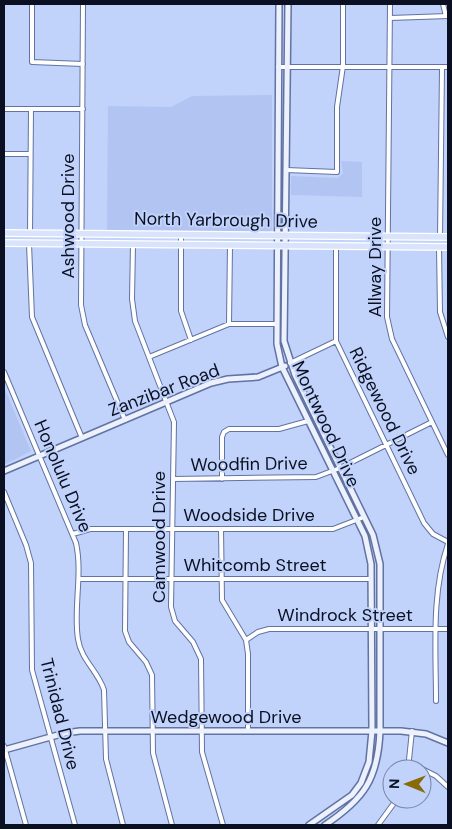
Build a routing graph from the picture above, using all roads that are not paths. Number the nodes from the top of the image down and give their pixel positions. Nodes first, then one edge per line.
1 (32, 4) edge
2 (84, 4) edge
3 (279, 4) edge
4 (288, 4) edge
5 (343, 4) edge
6 (390, 4) edge
7 (443, 4) edge
8 (447, 16) edge
9 (390, 18) junction
10 (83, 64) junction
11 (278, 66) junction
12 (342, 66) junction
13 (390, 66) junction
14 (287, 67) junction
15 (448, 67) edge
16 (442, 68) junction
17 (4, 109) edge
18 (31, 109) junction
19 (83, 109) junction
20 (4, 154) edge
21 (30, 154) junction
22 (286, 170) junction
23 (4, 233) edge
24 (30, 234) junction
25 (81, 234) junction
26 (182, 235) junction
27 (277, 236) junction
28 (286, 236) junction
29 (388, 237) junction
30 (440, 237) junction
31 (448, 237) edge
32 (4, 243) edge
33 (30, 244) junction
34 (81, 244) junction
35 (133, 244) junction
36 (181, 244) junction
37 (230, 245) junction
38 (277, 245) junction
39 (285, 246) junction
40 (336, 246) junction
41 (388, 246) junction
42 (439, 247) junction
43 (448, 247) edge
44 (230, 324) junction
45 (276, 324) junction
46 (448, 337) edge
47 (190, 340) junction
48 (336, 342) junction
49 (149, 357) junction
50 (290, 363) junction
51 (282, 367) junction
52 (4, 372) edge
53 (167, 401) junction
54 (125, 420) junction
55 (308, 421) junction
56 (432, 422) junction
57 (82, 438) junction
58 (386, 445) junction
59 (448, 455) edge
60 (39, 456) junction
61 (340, 468) junction
62 (4, 471) edge
63 (332, 471) junction
64 (173, 479) junction
65 (222, 479) junction
66 (4, 492) edge
67 (364, 517) junction
68 (357, 521) junction
69 (172, 529) junction
70 (221, 529) junction
71 (126, 530) junction
72 (73, 534) junction
73 (448, 543) edge
74 (79, 579) junction
75 (125, 579) junction
76 (171, 579) junction
77 (220, 579) junction
78 (372, 579) junction
79 (372, 629) junction
80 (380, 629) junction
81 (436, 629) junction
82 (448, 629) edge
83 (246, 640) junction
84 (372, 676) junction
85 (380, 676) junction
86 (436, 701) dead end
87 (105, 731) junction
88 (153, 731) junction
89 (202, 731) junction
90 (248, 731) junction
91 (372, 731) junction
92 (380, 731) junction
93 (412, 732) junction
94 (50, 737) junction
95 (448, 743) edge
96 (4, 749) edge
97 (409, 759) edge
98 (432, 774) edge
99 (448, 788) edge
100 (390, 809) edge
101 (26, 825) edge
102 (75, 825) edge
103 (123, 825) edge
104 (172, 825) edge
105 (223, 825) edge
106 (309, 825) edge
107 (324, 825) edge
108 (378, 825) edge

1 - 10 street
2 - 10 street, Ashwood Drive
3 - 11 main road, Montwood Drive
4 - 14 main road, Montwood Drive
5 - 12 street
6 - 9 street, Allway Drive
7 - 8 street
8 - 9 street
9 - 13 street, Allway Drive
10 - 19 street, Ashwood Drive
11 - 14 street
11 - 27 main road, Montwood Drive
12 - 13 street
12 - 14 street
12 - 22 street
13 - 16 street
13 - 29 street, Allway Drive
14 - 22 main road, Montwood Drive
15 - 16 street
16 - 30 street
17 - 18 street
18 - 19 street
18 - 21 street
19 - 25 street, Ashwood Drive
20 - 21 street
21 - 24 street
22 - 28 main road, Montwood Drive
23 - 24 main road, North Yarbrough Drive
24 - 25 main road, North Yarbrough Drive
25 - 26 main road, North Yarbrough Drive
25 - 34 street, Ashwood Drive
26 - 27 main road, North Yarbrough Drive
26 - 36 street
27 - 28 main road, North Yarbrough Drive
27 - 38 main road, Montwood Drive
28 - 29 main road, North Yarbrough Drive
28 - 39 main road, Montwood Drive
29 - 30 main road, North Yarbrough Drive
29 - 41 street, Allway Drive
30 - 31 main road, North Yarbrough Drive
32 - 33 main road, North Yarbrough Drive
33 - 34 main road, North Yarbrough Drive
33 - 57 street
34 - 35 main road, North Yarbrough Drive
34 - 54 street, Ashwood Drive
35 - 36 main road, North Yarbrough Drive
35 - 49 street, Camwood Drive
36 - 37 main road, North Yarbrough Drive
36 - 47 street
37 - 38 main road, North Yarbrough Drive
37 - 44 street
38 - 39 main road, North Yarbrough Drive
38 - 45 main road, Montwood Drive
39 - 40 main road, North Yarbrough Drive
39 - 50 main road, Montwood Drive
40 - 41 main road, North Yarbrough Drive
40 - 48 street, Ridgewood Drive
41 - 42 main road, North Yarbrough Drive
41 - 56 street, Allway Drive
42 - 43 main road, North Yarbrough Drive
42 - 46 street
44 - 45 street
44 - 47 street
45 - 51 main road, Montwood Drive
47 - 49 street
48 - 50 street, Zanzibar Road
48 - 58 street, Ridgewood Drive
49 - 53 street, Camwood Drive
50 - 51 main road, Zanzibar Road
50 - 61 main road, Montwood Drive
51 - 53 main road, Zanzibar Road
51 - 55 main road, Montwood Drive
52 - 60 street, Honolulu Drive
53 - 54 main road, Zanzibar Road
53 - 64 street, Camwood Drive
54 - 57 main road, Zanzibar Road
55 - 63 main road, Montwood Drive
55 - 65 street
56 - 58 street, Woodfin Drive
56 - 59 street, Allway Drive
57 - 60 main road, Zanzibar Road
58 - 61 street, Woodfin Drive
58 - 73 street, Ridgewood Drive
60 - 62 main road, Zanzibar Road
60 - 72 street, Honolulu Drive
61 - 63 street, Woodfin Drive
61 - 67 main road, Montwood Drive
63 - 65 street, Woodfin Drive
63 - 68 main road, Montwood Drive
64 - 65 street, Woodfin Drive
64 - 69 street, Camwood Drive
66 - 94 street, Trinidad Drive
67 - 68 street, Woodside Drive
67 - 80 main road, Montwood Drive
68 - 70 street, Woodside Drive
68 - 78 main road, Montwood Drive
69 - 70 street, Woodside Drive
69 - 71 street, Woodside Drive
69 - 76 street, Camwood Drive
70 - 77 street
71 - 72 street, Woodside Drive
71 - 75 street
72 - 74 street, Honolulu Drive
73 - 81 street
74 - 75 street, Whitcomb Street
74 - 87 street, Honolulu Drive
75 - 76 street, Whitcomb Street
75 - 88 street
76 - 77 street, Whitcomb Street
76 - 89 street, Camwood Drive
77 - 78 street, Whitcomb Street
77 - 83 street
78 - 79 main road, Montwood Drive
79 - 80 street, Windrock Street
79 - 83 street, Windrock Street
79 - 84 main road, Montwood Drive
80 - 81 street, Windrock Street
80 - 85 main road, Montwood Drive
81 - 82 street, Windrock Street
81 - 86 street
83 - 90 street
84 - 85 main road
84 - 91 main road, Montwood Drive
85 - 92 main road, Montwood Drive
87 - 88 main road, Wedgewood Drive
87 - 94 main road, Wedgewood Drive
87 - 103 street, Honolulu Drive
88 - 89 main road, Wedgewood Drive
88 - 104 street
89 - 90 main road, Wedgewood Drive
89 - 105 street, Camwood Drive
90 - 91 main road, Wedgewood Drive
91 - 92 main road, Wedgewood Drive
91 - 106 main road, Montwood Drive
92 - 93 main road, Wedgewood Drive
92 - 107 main road, Montwood Drive
93 - 95 main road, Wedgewood Drive
93 - 97 street
94 - 96 main road, Wedgewood Drive
94 - 102 street, Trinidad Drive
96 - 101 street
98 - 99 street
100 - 108 street

